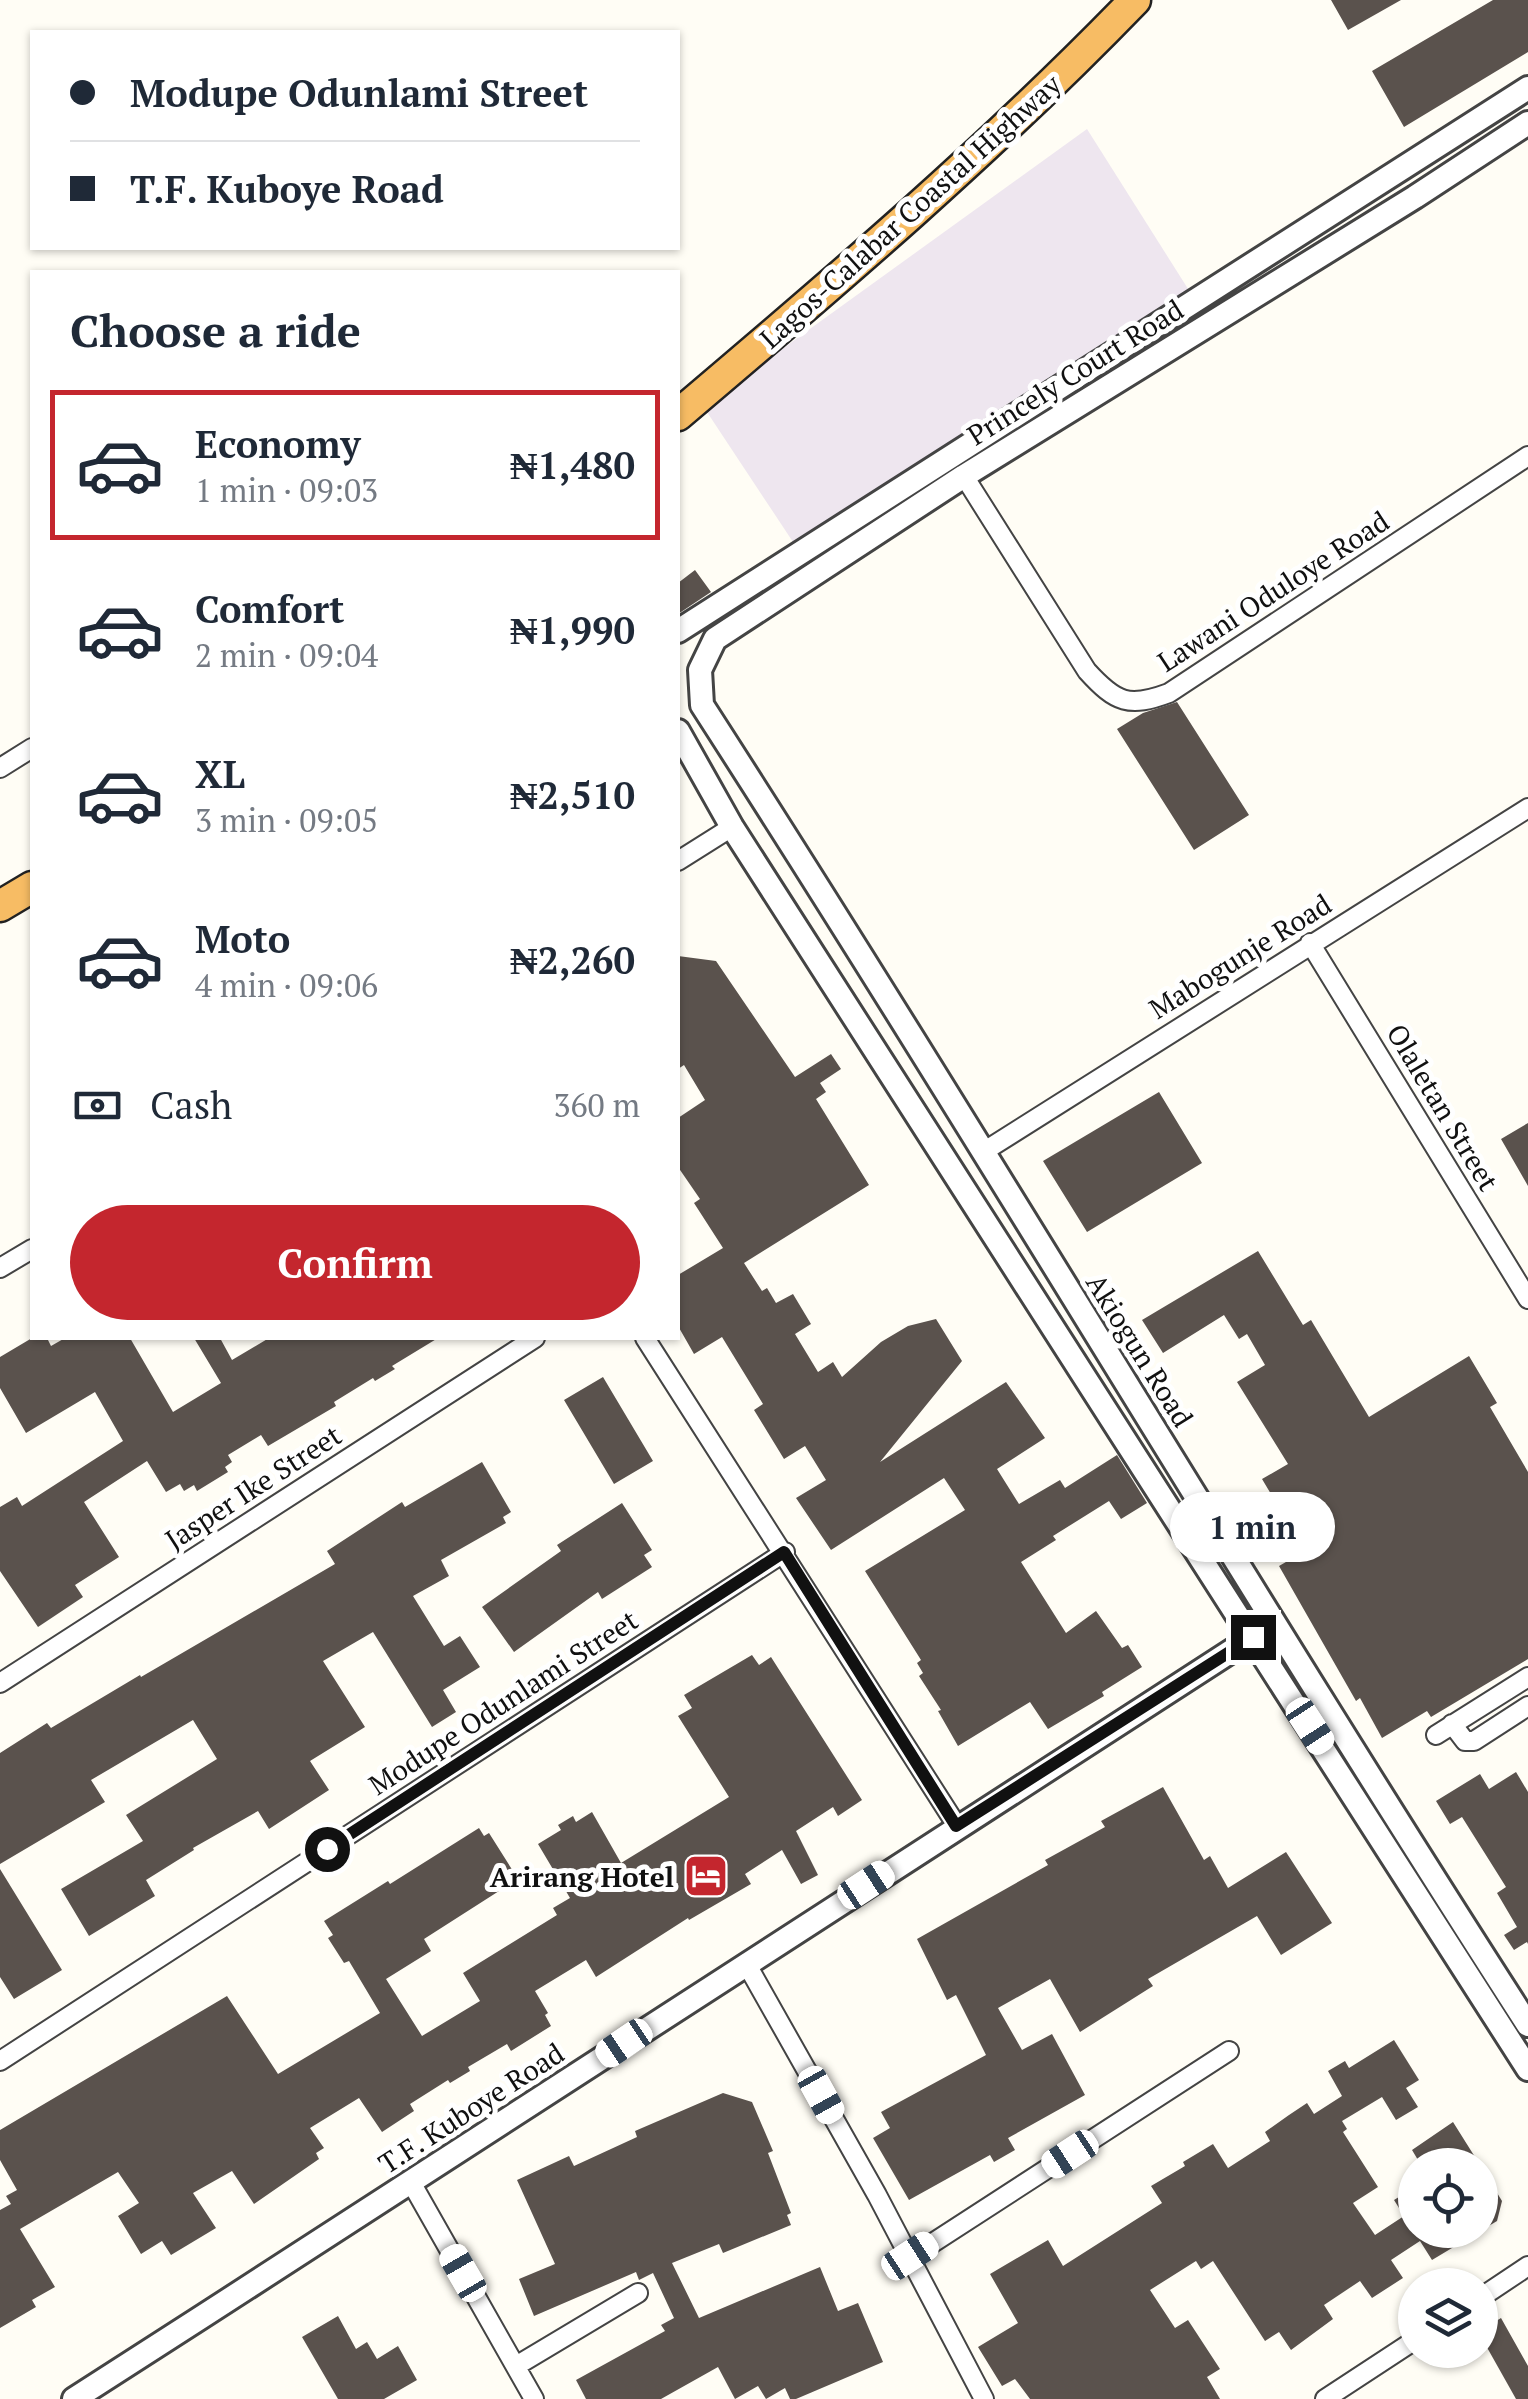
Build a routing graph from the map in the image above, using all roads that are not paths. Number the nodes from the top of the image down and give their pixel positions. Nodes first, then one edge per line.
1 (1135, 0) edge
2 (1528, 88) edge
3 (1528, 123) edge
4 (680, 413) edge
5 (1528, 456) edge
6 (964, 476) junction
7 (680, 630) edge
8 (702, 705) joint
9 (680, 735) edge
10 (30, 749) edge
11 (0, 768) edge
12 (1528, 808) edge
13 (732, 826) junction
14 (680, 860) edge
15 (30, 889) edge
16 (0, 906) edge
17 (1310, 943) junction
18 (983, 1152) junction
19 (30, 1250) edge
20 (0, 1268) edge
21 (1528, 1299) edge
22 (532, 1340) edge
23 (646, 1340) edge
24 (784, 1552) junction
25 (1253, 1637) junction
26 (1528, 1678) edge
27 (0, 1683) edge
28 (1528, 1706) edge
29 (956, 1826) junction
30 (746, 1962) junction
31 (1528, 2025) edge
32 (1229, 2051) dead end
33 (0, 2060) edge
34 (1528, 2070) edge
35 (412, 2184) junction
36 (910, 2256) junction
37 (1528, 2266) edge
38 (1498, 2286) edge
39 (638, 2292) dead end
40 (1398, 2351) edge
41 (516, 2366) junction
42 (74, 2399) edge
43 (534, 2399) edge
44 (984, 2399) edge
45 (1325, 2399) edge

1 - 4 highway, Lagos-Calabar Coastal Highway
2 - 7 street
3 - 6 street, Princely Court Road
5 - 6 street, Lawani Oduloye Road
6 - 8 street, Princely Court Road
8 - 18 street, Akiogun Road
9 - 13 street
10 - 11 street
12 - 17 street, Mabogunje Road
13 - 14 street
13 - 25 street
15 - 16 highway
17 - 18 street, Mabogunje Road
17 - 21 street, Olaletan Street
18 - 31 street, Akiogun Road
19 - 20 street
22 - 27 street, Jasper Ike Street
23 - 24 street
24 - 29 street
24 - 33 street, Modupe Odunlami Street
25 - 29 street, T.F. Kuboye Road
25 - 34 street
26 - 28 street
29 - 30 street, T.F. Kuboye Road
30 - 35 street, T.F. Kuboye Road
30 - 36 street
32 - 36 street
35 - 41 street
35 - 42 street, T.F. Kuboye Road
36 - 44 street
37 - 38 street
39 - 41 street
40 - 45 street
41 - 43 street

